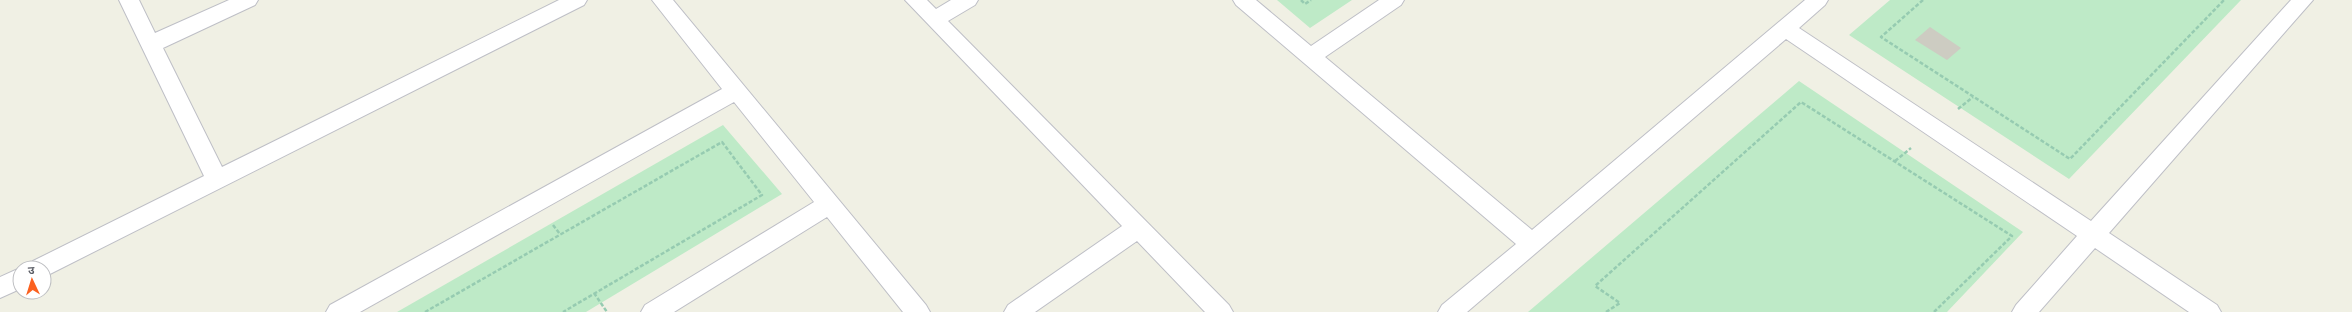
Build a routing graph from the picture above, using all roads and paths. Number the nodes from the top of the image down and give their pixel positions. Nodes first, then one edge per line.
1 (129, 0) edge
2 (248, 0) edge
3 (577, 0) edge
4 (662, 0) edge
5 (915, 0) edge
6 (968, 0) edge
7 (1243, 0) edge
8 (1301, 0) edge
9 (1311, 0) edge
10 (1394, 0) edge
11 (1818, 0) edge
12 (1923, 0) edge
13 (2224, 0) edge
14 (2303, 0) edge
15 (934, 19) junction
16 (1786, 29) junction
17 (151, 44) junction
18 (1310, 57) junction
19 (736, 91) junction
20 (217, 180) junction
21 (830, 204) junction
22 (1138, 228) junction
23 (2093, 234) junction
24 (1532, 244) junction
25 (52, 262) edge
26 (12, 282) edge
27 (0, 288) edge
28 (594, 294) junction
29 (338, 312) edge
30 (425, 312) edge
31 (563, 312) edge
32 (608, 312) edge
33 (653, 312) edge
34 (918, 312) edge
35 (1016, 312) edge
36 (1221, 312) edge
37 (1450, 312) edge
38 (1606, 312) edge
39 (1934, 312) edge
40 (2024, 312) edge
41 (2209, 312) edge

1 - 17 street
2 - 17 street
3 - 20 street
4 - 19 street
5 - 15 street
6 - 15 street
7 - 18 street
8 - 9 path
10 - 18 street
11 - 16 street
12 - 13 path
14 - 23 street
15 - 22 street
16 - 23 street
16 - 24 street
17 - 20 street
18 - 24 street
19 - 21 street
19 - 29 street
20 - 25 street
21 - 33 street
21 - 34 street
22 - 35 street
22 - 36 street
23 - 40 street
23 - 41 street
24 - 37 street
26 - 27 street
28 - 30 path
28 - 31 path
28 - 32 path
38 - 39 path

